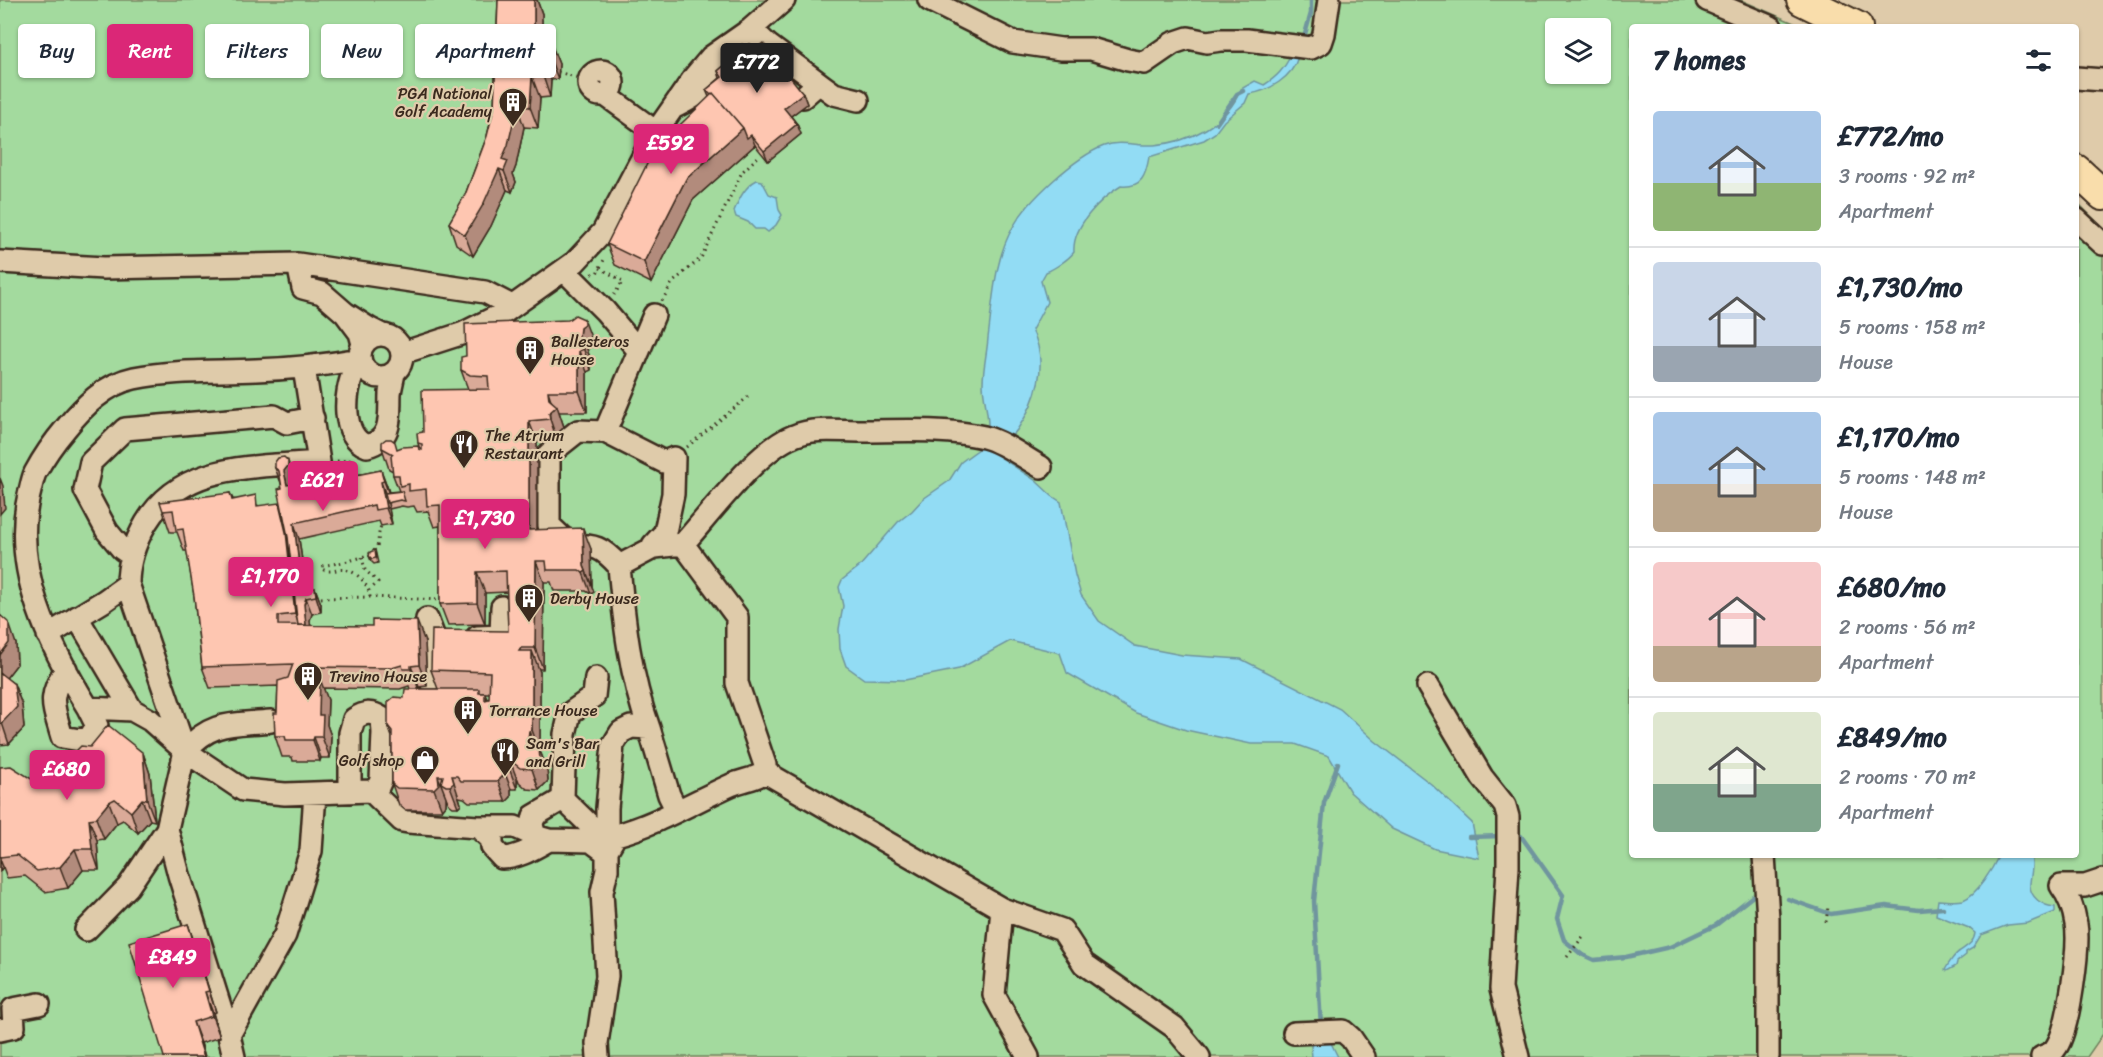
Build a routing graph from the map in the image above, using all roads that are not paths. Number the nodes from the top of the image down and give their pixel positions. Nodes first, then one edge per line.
1 (784, 0) edge
2 (929, 0) edge
3 (1329, 0) edge
4 (1707, 0) edge
5 (1802, 0) edge
6 (1764, 24) edge
7 (1851, 24) edge
8 (751, 29) junction
9 (2079, 78) edge
10 (2103, 80) edge
11 (596, 88) road end
12 (858, 100) dead end
13 (656, 132) junction
14 (2079, 173) edge
15 (2103, 195) edge
16 (2079, 222) edge
17 (2103, 244) edge
18 (0, 262) edge
19 (298, 264) junction
20 (564, 270) junction
21 (512, 306) junction
22 (654, 315) road end
23 (639, 351) junction
24 (367, 352) junction
25 (402, 353) junction
26 (304, 368) junction
27 (394, 373) junction
28 (314, 418) junction
29 (611, 429) junction
30 (1041, 467) dead end
31 (676, 542) junction
32 (132, 556) junction
33 (619, 566) junction
34 (128, 584) junction
35 (502, 607) dead end
36 (77, 617) junction
37 (427, 619) dead end
38 (48, 635) junction
39 (435, 640) junction
40 (66, 669) junction
41 (596, 678) dead end
42 (1428, 686) dead end
43 (453, 701) edge
44 (407, 706) junction
45 (88, 708) junction
46 (132, 710) junction
47 (271, 721) dead end
48 (649, 728) junction
49 (184, 751) junction
50 (765, 772) junction
51 (360, 792) junction
52 (315, 793) junction
53 (563, 799) junction
54 (677, 811) junction
55 (478, 827) junction
56 (167, 829) junction
57 (539, 831) junction
58 (604, 837) junction
59 (1764, 858) edge
60 (2094, 883) edge
61 (1002, 909) junction
62 (86, 930) dead end
63 (39, 1004) dead end
64 (0, 1030) edge
65 (1294, 1033) dead end
66 (229, 1035) junction
67 (234, 1057) edge
68 (598, 1057) edge
69 (1028, 1057) edge
70 (1200, 1057) edge
71 (1364, 1057) edge
72 (1518, 1057) edge
73 (1768, 1057) edge
74 (2042, 1057) edge

1 - 8 lane
2 - 3 lane
4 - 6 lane
5 - 7 highway
8 - 12 lane
8 - 13 lane
9 - 10 lane
11 - 13 lane
13 - 20 lane
14 - 15 highway
16 - 17 lane
18 - 19 lane
19 - 21 lane
19 - 24 lane
20 - 21 lane
20 - 23 lane
21 - 25 lane
22 - 23 lane
23 - 29 lane
24 - 25 lane
24 - 26 lane
24 - 27 lane
24 - 27 lane
25 - 27 lane
26 - 28 lane
26 - 38 lane
28 - 32 lane
28 - 32 lane
29 - 31 lane
29 - 33 lane
30 - 31 lane
31 - 33 lane
31 - 50 lane
32 - 34 lane
33 - 48 lane
34 - 36 lane
34 - 49 lane
35 - 39 lane
36 - 38 lane
36 - 46 lane
37 - 39 lane
38 - 40 lane
39 - 44 lane
40 - 45 lane
40 - 45 lane
41 - 53 lane
42 - 72 lane
43 - 44 lane
44 - 51 lane
44 - 51 lane
45 - 46 lane
46 - 49 lane
47 - 49 lane
48 - 54 lane
48 - 58 lane
49 - 52 lane
49 - 56 lane
50 - 54 lane
50 - 61 lane
51 - 52 lane
51 - 55 lane
52 - 66 lane
53 - 57 lane
53 - 58 lane
54 - 58 lane
55 - 57 lane
55 - 57 lane
56 - 62 lane
56 - 66 lane
57 - 58 lane
58 - 68 lane
59 - 73 lane
60 - 74 lane
61 - 69 lane
61 - 70 lane
63 - 64 lane
65 - 71 lane
66 - 67 lane

